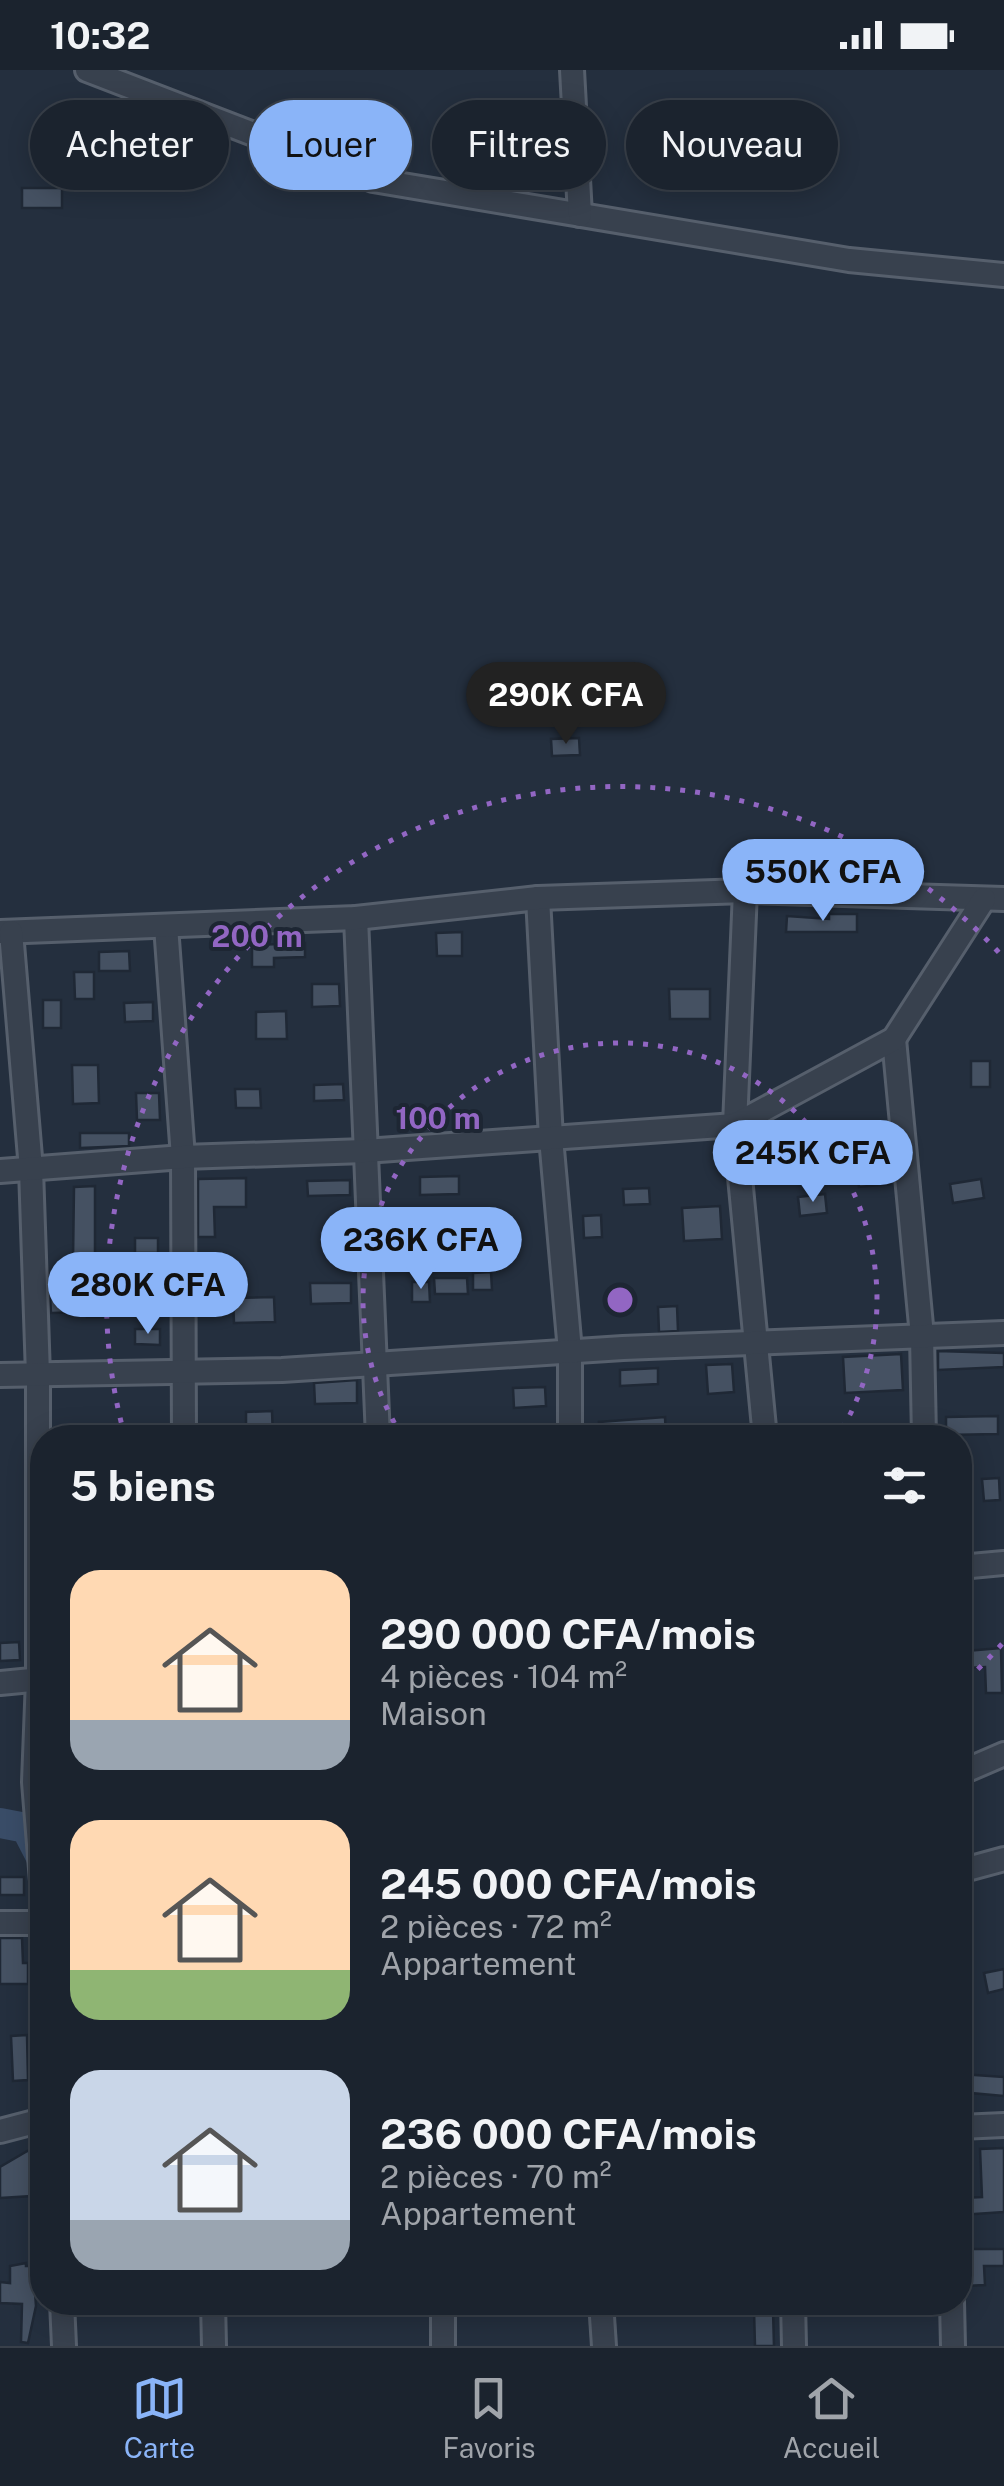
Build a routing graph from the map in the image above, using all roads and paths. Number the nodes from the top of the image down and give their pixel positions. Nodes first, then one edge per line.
1 (87, 70) edge
2 (572, 70) edge
3 (580, 215) junction
4 (1004, 275) edge
5 (746, 891) junction
6 (538, 898) junction
7 (994, 899) edge
8 (356, 918) junction
9 (166, 926) junction
10 (6, 932) edge
11 (894, 1039) junction
12 (735, 1124) junction
13 (551, 1138) junction
14 (365, 1151) junction
15 (183, 1157) junction
16 (31, 1169) junction
17 (0, 1170) edge
18 (1004, 1333) edge
19 (922, 1336) junction
20 (755, 1343) junction
21 (570, 1351) junction
22 (375, 1364) junction
23 (183, 1372) junction
24 (38, 1374) junction
25 (0, 1375) edge
26 (38, 1425) edge
27 (184, 1425) edge
28 (377, 1425) edge
29 (570, 1425) edge
30 (764, 1425) edge
31 (924, 1425) edge
32 (1004, 1563) edge
33 (972, 1566) edge
34 (30, 1680) edge
35 (0, 1683) edge
36 (1004, 1754) edge
37 (972, 1769) edge
38 (1004, 1859) edge
39 (972, 1868) edge
40 (30, 1922) edge
41 (0, 1923) edge
42 (30, 2123) edge
43 (1004, 2125) edge
44 (972, 2127) edge
45 (0, 2131) edge
46 (63, 2315) edge
47 (213, 2315) edge
48 (443, 2315) edge
49 (602, 2315) edge
50 (793, 2315) edge
51 (952, 2315) edge
52 (64, 2346) edge
53 (214, 2346) edge
54 (443, 2346) edge
55 (604, 2346) edge
56 (794, 2346) edge
57 (953, 2346) edge

1 - 3 street
2 - 3 street
3 - 4 street
5 - 6 street
5 - 7 street
5 - 12 street
6 - 8 street
6 - 13 street
7 - 11 street
8 - 9 street
8 - 14 street
9 - 10 street
9 - 15 street
10 - 16 street
11 - 12 street
11 - 19 street
12 - 13 street
12 - 20 street
13 - 14 street
13 - 21 street
14 - 15 street
14 - 22 street
15 - 16 street
15 - 23 street
16 - 17 street
16 - 24 street
18 - 19 street
19 - 20 street
19 - 31 street
20 - 21 street
20 - 30 street
21 - 22 street
21 - 29 street
22 - 23 street
22 - 28 street
23 - 24 street
23 - 27 street
24 - 25 street
24 - 26 street
32 - 33 street
34 - 35 street
36 - 37 street
38 - 39 street
40 - 41 street
42 - 45 street
43 - 44 street
46 - 52 street
47 - 53 street
48 - 54 street
49 - 55 street
50 - 56 street
51 - 57 street

